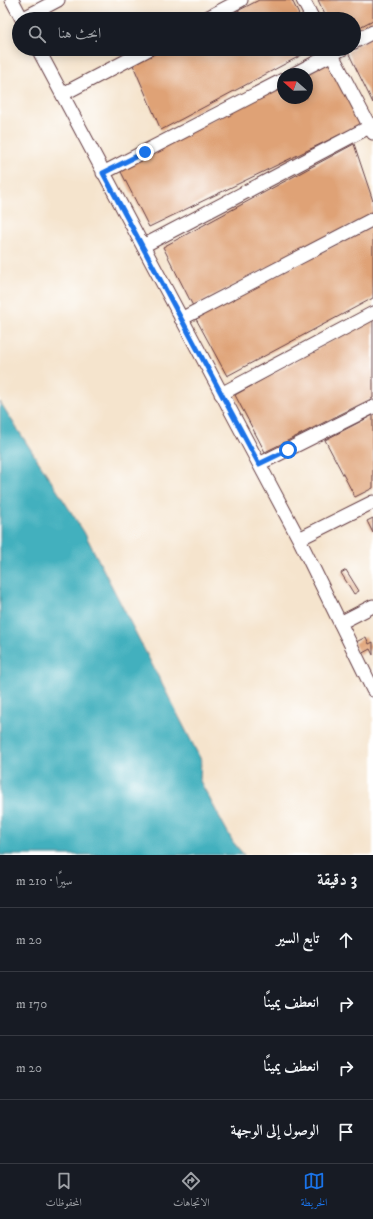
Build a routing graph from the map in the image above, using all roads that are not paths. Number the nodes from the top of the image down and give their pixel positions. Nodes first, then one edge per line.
1 (12, 0) edge
2 (58, 0) edge
3 (241, 0) edge
4 (303, 0) edge
5 (18, 12) edge
6 (35, 12) edge
7 (218, 12) edge
8 (309, 12) edge
9 (373, 32) edge
10 (361, 38) edge
11 (42, 56) edge
12 (136, 56) edge
13 (325, 56) edge
14 (336, 56) edge
15 (304, 68) edge
16 (277, 83) edge
17 (64, 94) junction
18 (372, 129) edge
19 (103, 173) junction
20 (373, 219) edge
21 (143, 246) junction
22 (373, 313) edge
23 (181, 319) junction
24 (221, 394) junction
25 (373, 407) edge
26 (259, 464) junction
27 (373, 502) edge
28 (299, 540) junction
29 (373, 606) edge
30 (340, 623) junction
31 (373, 690) edge

1 - 5 street
2 - 6 street
3 - 7 street
4 - 8 street
9 - 10 street
11 - 17 street
12 - 17 street
13 - 15 street
14 - 18 street
16 - 19 street
17 - 19 street
18 - 21 street
19 - 21 street
20 - 23 street
21 - 23 street
22 - 24 street
23 - 24 street
24 - 26 street
25 - 26 street
26 - 28 street
27 - 28 street
28 - 30 street
29 - 30 street
30 - 31 street

